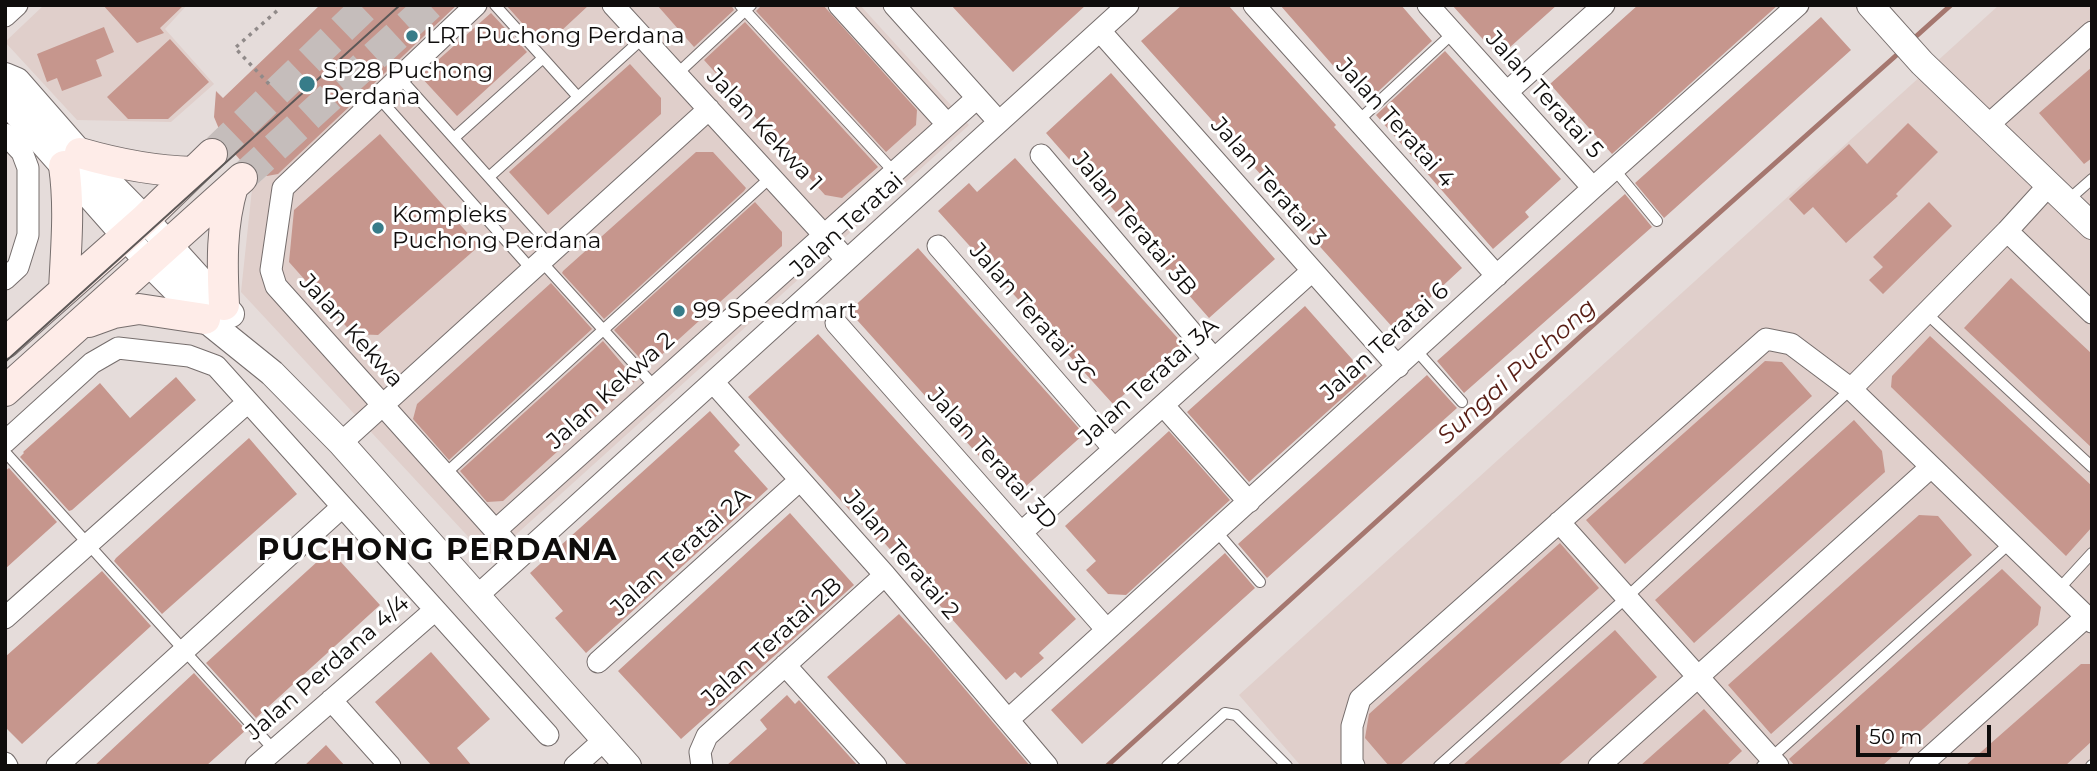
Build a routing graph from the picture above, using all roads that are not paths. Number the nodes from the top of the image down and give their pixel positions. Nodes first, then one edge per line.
1 (17, 5) edge
2 (476, 5) edge
3 (495, 5) edge
4 (613, 5) edge
5 (839, 5) edge
6 (1128, 5) edge
7 (1254, 5) edge
8 (1428, 5) edge
9 (1604, 5) edge
10 (1798, 5) edge
11 (746, 7) edge
12 (1872, 7) edge
13 (904, 9) edge
14 (5, 16) edge
15 (1100, 31) junction
16 (2092, 32) edge
17 (1453, 33) junction
18 (643, 38) junction
19 (543, 58) junction
20 (677, 74) junction
21 (5, 76) edge
22 (400, 78) junction
23 (1507, 92) junction
24 (578, 97) junction
25 (977, 97) junction
26 (379, 98) junction
27 (5, 100) edge
28 (709, 109) junction
29 (1358, 121) junction
30 (999, 122) junction
31 (947, 124) junction
32 (1987, 126) junction
33 (5, 134) edge
34 (454, 138) junction
35 (1041, 155) dead end
36 (72, 159) junction
37 (1614, 169) junction
38 (894, 172) junction
39 (489, 177) junction
40 (772, 177) junction
41 (2092, 179) edge
42 (1593, 188) junction
43 (2057, 194) junction
44 (1657, 221) dead end
45 (2092, 226) edge
46 (135, 227) junction
47 (2007, 231) junction
48 (824, 234) junction
49 (938, 246) dead end
50 (159, 254) junction
51 (542, 260) junction
52 (847, 260) junction
53 (1312, 271) junction
54 (1497, 276) junction
55 (5, 279) edge
56 (64, 290) junction
57 (214, 312) junction
58 (1926, 313) junction
59 (2092, 313) edge
60 (836, 323) dead end
61 (77, 327) junction
62 (604, 330) junction
63 (5, 343) edge
64 (1416, 350) junction
65 (1214, 359) junction
66 (1398, 367) junction
67 (713, 382) junction
68 (655, 387) junction
69 (1851, 390) junction
70 (5, 391) edge
71 (248, 402) junction
72 (1462, 402) dead end
73 (382, 405) junction
74 (1163, 405) junction
75 (5, 442) edge
76 (341, 443) junction
77 (1114, 449) junction
78 (5, 452) edge
79 (1931, 467) junction
80 (2092, 467) edge
81 (445, 474) junction
82 (800, 480) junction
83 (1249, 502) junction
84 (342, 507) junction
85 (1559, 522) junction
86 (496, 530) junction
87 (1216, 531) junction
88 (1022, 532) junction
89 (2010, 543) junction
90 (88, 544) junction
91 (2092, 553) edge
92 (519, 557) junction
93 (886, 575) junction
94 (1260, 582) dead end
95 (2058, 590) junction
96 (477, 596) junction
97 (1627, 597) junction
98 (435, 610) junction
99 (5, 618) edge
100 (2089, 619) edge
101 (1107, 630) junction
102 (183, 651) junction
103 (598, 662) dead end
104 (785, 665) junction
105 (1698, 677) junction
106 (331, 700) junction
107 (1009, 719) junction
108 (548, 735) dead end
109 (604, 740) junction
110 (274, 750) junction
111 (701, 759) edge
112 (1770, 763) edge
113 (57, 766) edge
114 (256, 766) edge
115 (390, 766) edge
116 (575, 766) edge
117 (628, 766) edge
118 (876, 766) edge
119 (1046, 766) edge
120 (1167, 766) edge
121 (1287, 766) edge
122 (1354, 766) edge
123 (1439, 766) edge
124 (1598, 766) edge
125 (1920, 766) edge

1 - 14 street
2 - 22 street, Jalan Kekwa
3 - 19 lane
4 - 18 street, Jalan Kekwa 1
5 - 31 street
6 - 15 street, Jalan Teratai
7 - 29 street, Jalan Teratai 4
8 - 17 street, Jalan Teratai 5
9 - 23 street
10 - 37 street, Jalan Teratai 6
11 - 20 lane
11 - 38 lane
12 - 32 street
13 - 25 street
15 - 30 street, Jalan Teratai
15 - 53 street, Jalan Teratai 3
16 - 32 street
17 - 23 street, Jalan Teratai 5
17 - 29 lane
18 - 20 street, Jalan Kekwa 1
18 - 24 lane
19 - 24 lane
19 - 34 lane
20 - 28 street, Jalan Kekwa 1
21 - 36 street
22 - 26 street, Jalan Kekwa
22 - 34 lane
23 - 42 street, Jalan Teratai 5
24 - 39 lane
25 - 30 street
25 - 31 street, Jalan Kekwa 2
26 - 51 lane
26 - 73 street, Jalan Kekwa
27 - 36 street
28 - 40 street, Jalan Kekwa 1
28 - 51 street
29 - 54 street, Jalan Teratai 4
30 - 52 street, Jalan Teratai
31 - 38 street, Jalan Kekwa 2
32 - 43 street
33 - 55 street
34 - 39 lane
35 - 65 street, Jalan Teratai 3B
36 - 46 street
36 - 46 main road
36 - 56 main road
37 - 42 street, Jalan Teratai 6
37 - 44 lane
38 - 48 street, Jalan Kekwa 2
39 - 51 lane
40 - 48 street, Jalan Kekwa 1
40 - 62 lane
41 - 43 lane
42 - 54 street, Jalan Teratai 6
43 - 45 street
43 - 47 street
46 - 50 street
46 - 56 main road
47 - 58 street
47 - 59 street
48 - 52 street, Jalan Kekwa 1
48 - 68 street, Jalan Kekwa 2
49 - 77 street, Jalan Teratai 3C
50 - 57 street
50 - 57 main road
50 - 61 main road
51 - 62 lane
51 - 73 street
52 - 67 street, Jalan Teratai
53 - 65 street, Jalan Teratai 3A
53 - 66 street, Jalan Teratai 3
54 - 64 street, Jalan Teratai 6
56 - 63 main road
57 - 61 main road
57 - 76 street
58 - 69 street
58 - 80 lane
60 - 88 street, Jalan Teratai 3D
61 - 70 main road
62 - 68 lane
62 - 81 lane
64 - 66 street, Jalan Teratai 6
64 - 72 lane
65 - 74 street, Jalan Teratai 3A
66 - 83 street, Jalan Teratai 6
67 - 82 street, Jalan Teratai 2
67 - 92 street, Jalan Teratai
68 - 86 street, Jalan Kekwa 2
69 - 79 street
69 - 85 street
69 - 97 lane
71 - 75 street
71 - 84 street
71 - 90 street
73 - 76 street
73 - 81 street, Jalan Kekwa
74 - 77 street, Jalan Teratai 3A
74 - 83 street
76 - 96 street
77 - 88 street, Jalan Teratai 3A
78 - 90 lane
79 - 89 street
79 - 105 street
81 - 86 street, Jalan Kekwa
82 - 93 street, Jalan Teratai 2
82 - 103 street, Jalan Teratai 2A
83 - 87 street, Jalan Teratai 6
84 - 98 street
84 - 102 street
85 - 97 street
85 - 122 street
86 - 92 street, Jalan Kekwa
87 - 94 lane
87 - 101 street, Jalan Teratai 6
88 - 101 street, Jalan Teratai 3D
89 - 95 street
89 - 112 lane
90 - 99 street
90 - 102 lane
91 - 95 lane
92 - 96 street, Jalan Teratai
93 - 104 street, Jalan Teratai 2B
93 - 107 street, Jalan Teratai 2
95 - 100 street
96 - 109 street
97 - 105 street
97 - 123 lane
98 - 106 street, Jalan Perdana 4/4
98 - 108 street
100 - 125 street
101 - 107 street, Jalan Teratai 6
102 - 110 lane
102 - 113 street
104 - 111 street, Jalan Teratai 2B
104 - 118 street
105 - 112 street
105 - 124 street
106 - 110 street, Jalan Perdana 4/4
106 - 115 street
107 - 119 street, Jalan Teratai 2
109 - 116 street
109 - 117 street
110 - 114 street, Jalan Perdana 4/4
120 - 121 lane

